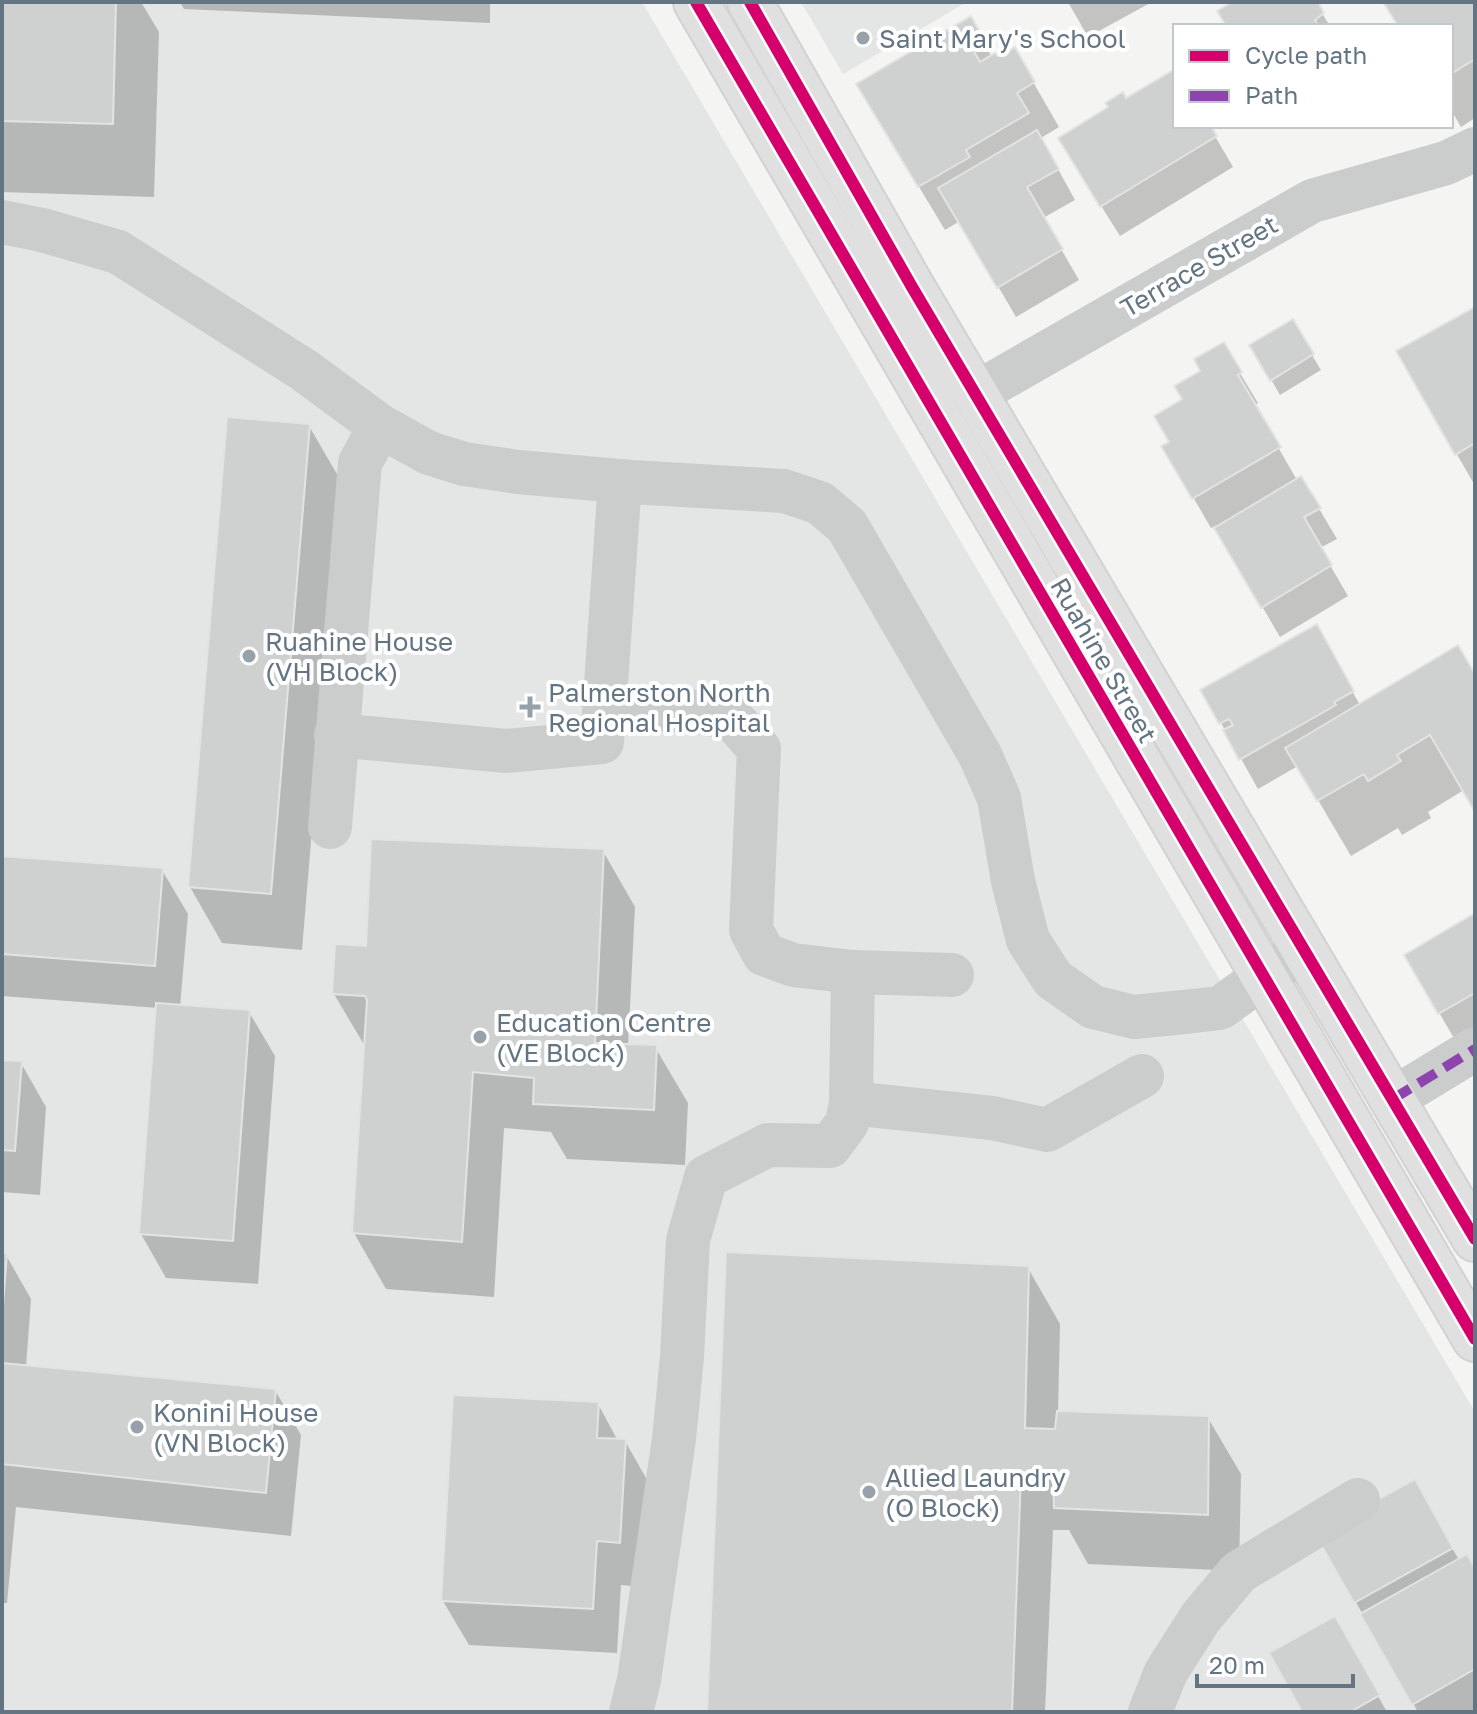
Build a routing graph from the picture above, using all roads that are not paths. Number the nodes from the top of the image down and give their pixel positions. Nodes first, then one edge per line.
1 (696, 2) edge
2 (750, 2) edge
3 (1475, 149) edge
4 (2, 222) edge
5 (978, 395) junction
6 (938, 418) junction
7 (380, 426) junction
8 (620, 481) junction
9 (605, 706) junction
10 (336, 735) junction
11 (330, 827) dead end
12 (1305, 950) junction
13 (853, 972) junction
14 (952, 975) dead end
15 (1263, 977) junction
16 (1475, 1049) edge
17 (1142, 1076) dead end
18 (1393, 1099) junction
19 (851, 1103) junction
20 (1475, 1239) edge
21 (1475, 1339) edge
22 (1358, 1500) dead end
23 (631, 1712) edge
24 (1150, 1712) edge

1 - 6 main road, Ruahine Street
2 - 5 main road, Ruahine Street
3 - 5 street, Terrace Street
4 - 7 street
5 - 6 street, Terrace Street
5 - 12 main road, Ruahine Street
6 - 15 main road, Ruahine Street
7 - 8 street
7 - 10 street
8 - 9 street
8 - 15 street
9 - 10 street
9 - 13 street
10 - 11 street
12 - 15 street
12 - 18 main road, Ruahine Street
13 - 14 street
13 - 19 street
15 - 21 main road, Ruahine Street
16 - 18 street
17 - 19 street
18 - 20 main road, Ruahine Street
19 - 23 street
22 - 24 street

